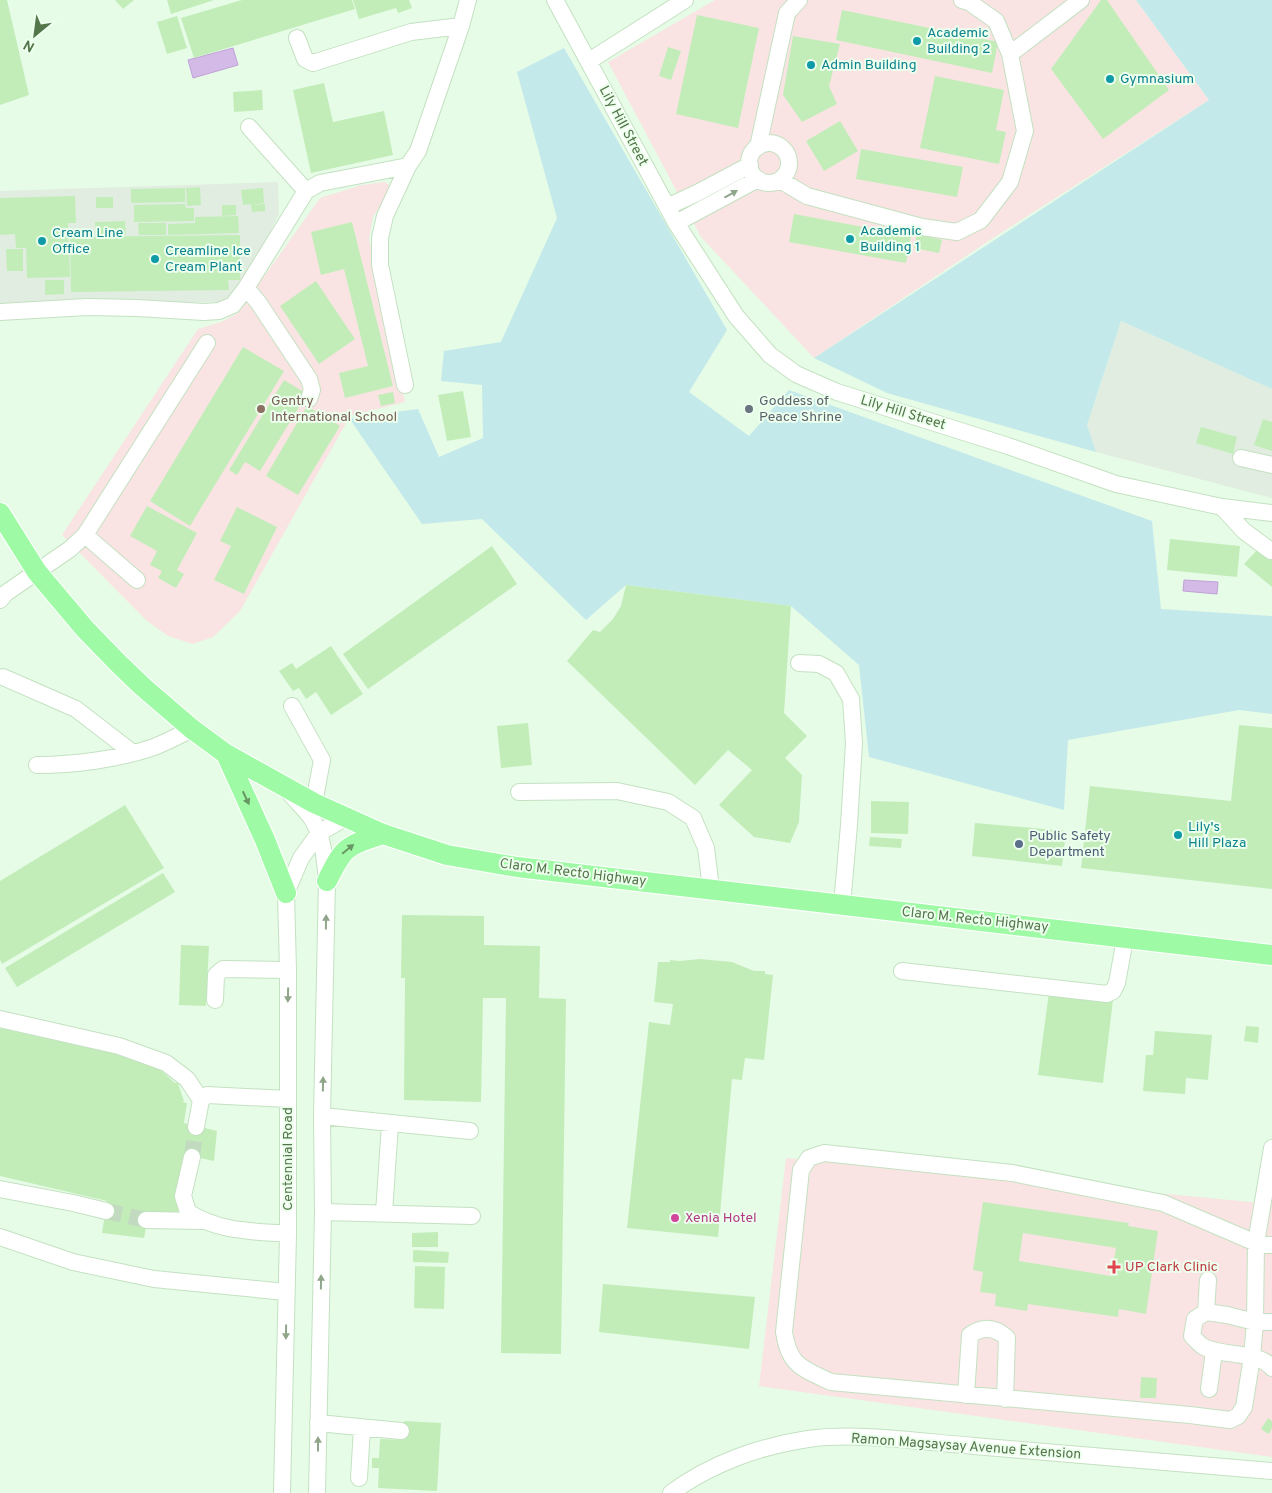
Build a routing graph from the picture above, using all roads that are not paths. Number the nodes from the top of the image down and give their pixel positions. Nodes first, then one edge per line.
1 (468, 0) edge
2 (555, 0) edge
3 (685, 0) edge
4 (799, 0) edge
5 (962, 0) edge
6 (1081, 0) edge
7 (461, 26) junction
8 (297, 38) dead end
9 (1010, 54) junction
10 (589, 61) junction
11 (249, 126) dead end
12 (758, 147) junction
13 (408, 166) junction
14 (754, 172) junction
15 (780, 180) junction
16 (306, 191) junction
17 (667, 207) junction
18 (676, 223) junction
19 (246, 288) junction
20 (1, 309) edge
21 (207, 343) dead end
22 (405, 385) dead end
23 (308, 399) dead end
24 (1241, 458) dead end
25 (1272, 466) edge
26 (1222, 507) junction
27 (1272, 512) edge
28 (0, 513) edge
29 (85, 535) junction
30 (1270, 550) dead end
31 (37, 572) junction
32 (137, 580) dead end
33 (0, 600) edge
34 (799, 663) dead end
35 (3, 677) dead end
36 (292, 706) dead end
37 (192, 729) junction
38 (133, 753) junction
39 (226, 754) junction
40 (37, 765) dead end
41 (286, 788) junction
42 (519, 792) dead end
43 (314, 803) junction
44 (345, 818) junction
45 (319, 833) junction
46 (383, 834) junction
47 (327, 881) junction
48 (711, 889) junction
49 (286, 894) junction
50 (842, 906) junction
51 (1124, 939) junction
52 (1272, 955) edge
53 (288, 970) junction
54 (902, 971) dead end
55 (214, 1000) dead end
56 (0, 1019) edge
57 (288, 1099) junction
58 (201, 1100) junction
59 (322, 1116) junction
60 (390, 1124) junction
61 (196, 1127) tunnel mouth
62 (470, 1131) dead end
63 (1272, 1148) edge
64 (192, 1157) tunnel mouth
65 (0, 1190) edge
66 (106, 1211) tunnel mouth
67 (323, 1212) junction
68 (384, 1213) junction
69 (472, 1216) dead end
70 (146, 1220) tunnel mouth
71 (202, 1221) junction
72 (288, 1234) junction
73 (0, 1237) edge
74 (1256, 1243) junction
75 (1272, 1245) edge
76 (1208, 1280) dead end
77 (286, 1292) junction
78 (1206, 1312) junction
79 (1255, 1322) junction
80 (1272, 1322) edge
81 (1214, 1351) junction
82 (1252, 1357) junction
83 (1272, 1368) edge
84 (1209, 1389) dead end
85 (966, 1395) junction
86 (1005, 1399) junction
87 (318, 1423) junction
88 (362, 1428) junction
89 (401, 1431) dead end
90 (1272, 1471) edge
91 (359, 1478) dead end
92 (282, 1493) edge
93 (317, 1493) edge
94 (671, 1493) edge

1 - 7 street
2 - 10 street, Lily Hill Street
3 - 10 street
4 - 12 street
5 - 9 street
6 - 9 street
7 - 8 street
7 - 13 street
9 - 15 street
10 - 17 street, Lily Hill Street
11 - 16 street
12 - 14 street
12 - 15 street
13 - 16 street
13 - 22 street
14 - 15 street
14 - 17 street
18 -> 14 street
16 - 19 street
17 - 18 street, Lily Hill Street
18 - 26 street, Lily Hill Street
19 - 20 street
19 - 23 street
21 - 29 street
24 - 25 street
26 - 27 street, Lily Hill Street
26 - 30 street
28 - 31 main road, Claro M. Recto Highway
29 - 31 street
29 - 32 street
31 - 33 street
31 - 37 main road, Claro M. Recto Highway
34 - 50 street
35 - 38 street
36 - 43 street
37 - 38 street
37 - 39 main road, Claro M. Recto Highway
38 - 40 street
39 - 41 main road, Claro M. Recto Highway
39 -> 49 main road
41 - 43 main road, Claro M. Recto Highway
41 - 45 street
42 - 48 street
43 - 44 main road, Claro M. Recto Highway
44 - 45 street, Centennial Road
44 - 46 main road, Claro M. Recto Highway
45 - 47 street
45 - 49 street, Centennial Road
47 -> 46 main road
46 - 48 main road, Claro M. Recto Highway
59 -> 47 street
48 - 50 main road, Claro M. Recto Highway
49 - 53 street, Centennial Road
50 - 51 main road, Claro M. Recto Highway
51 - 52 main road, Claro M. Recto Highway
51 - 54 street
53 - 55 street
53 -> 57 street, Centennial Road
56 - 58 street
57 - 58 street
57 - 72 street, Centennial Road
58 - 61 street
59 - 60 street
59 - 67 street
60 - 62 street
60 - 68 street
63 - 74 street
64 - 71 street
65 - 66 street
67 - 68 street
87 -> 67 street
68 - 69 street
70 - 71 street
71 - 72 street
72 - 77 street, Centennial Road
73 - 77 street
74 - 75 street
74 - 79 street
74 - 85 street
76 - 78 street
77 -> 92 street, Centennial Road
78 - 79 street
78 - 81 street
79 - 80 street
79 - 82 street
81 - 82 street
81 - 84 street
82 - 83 street
82 - 86 street
85 - 86 street
85 - 86 street
87 - 88 street
93 -> 87 street
88 - 89 street
88 - 91 street
90 - 94 street, Ramon Magsaysay Avenue Extension

